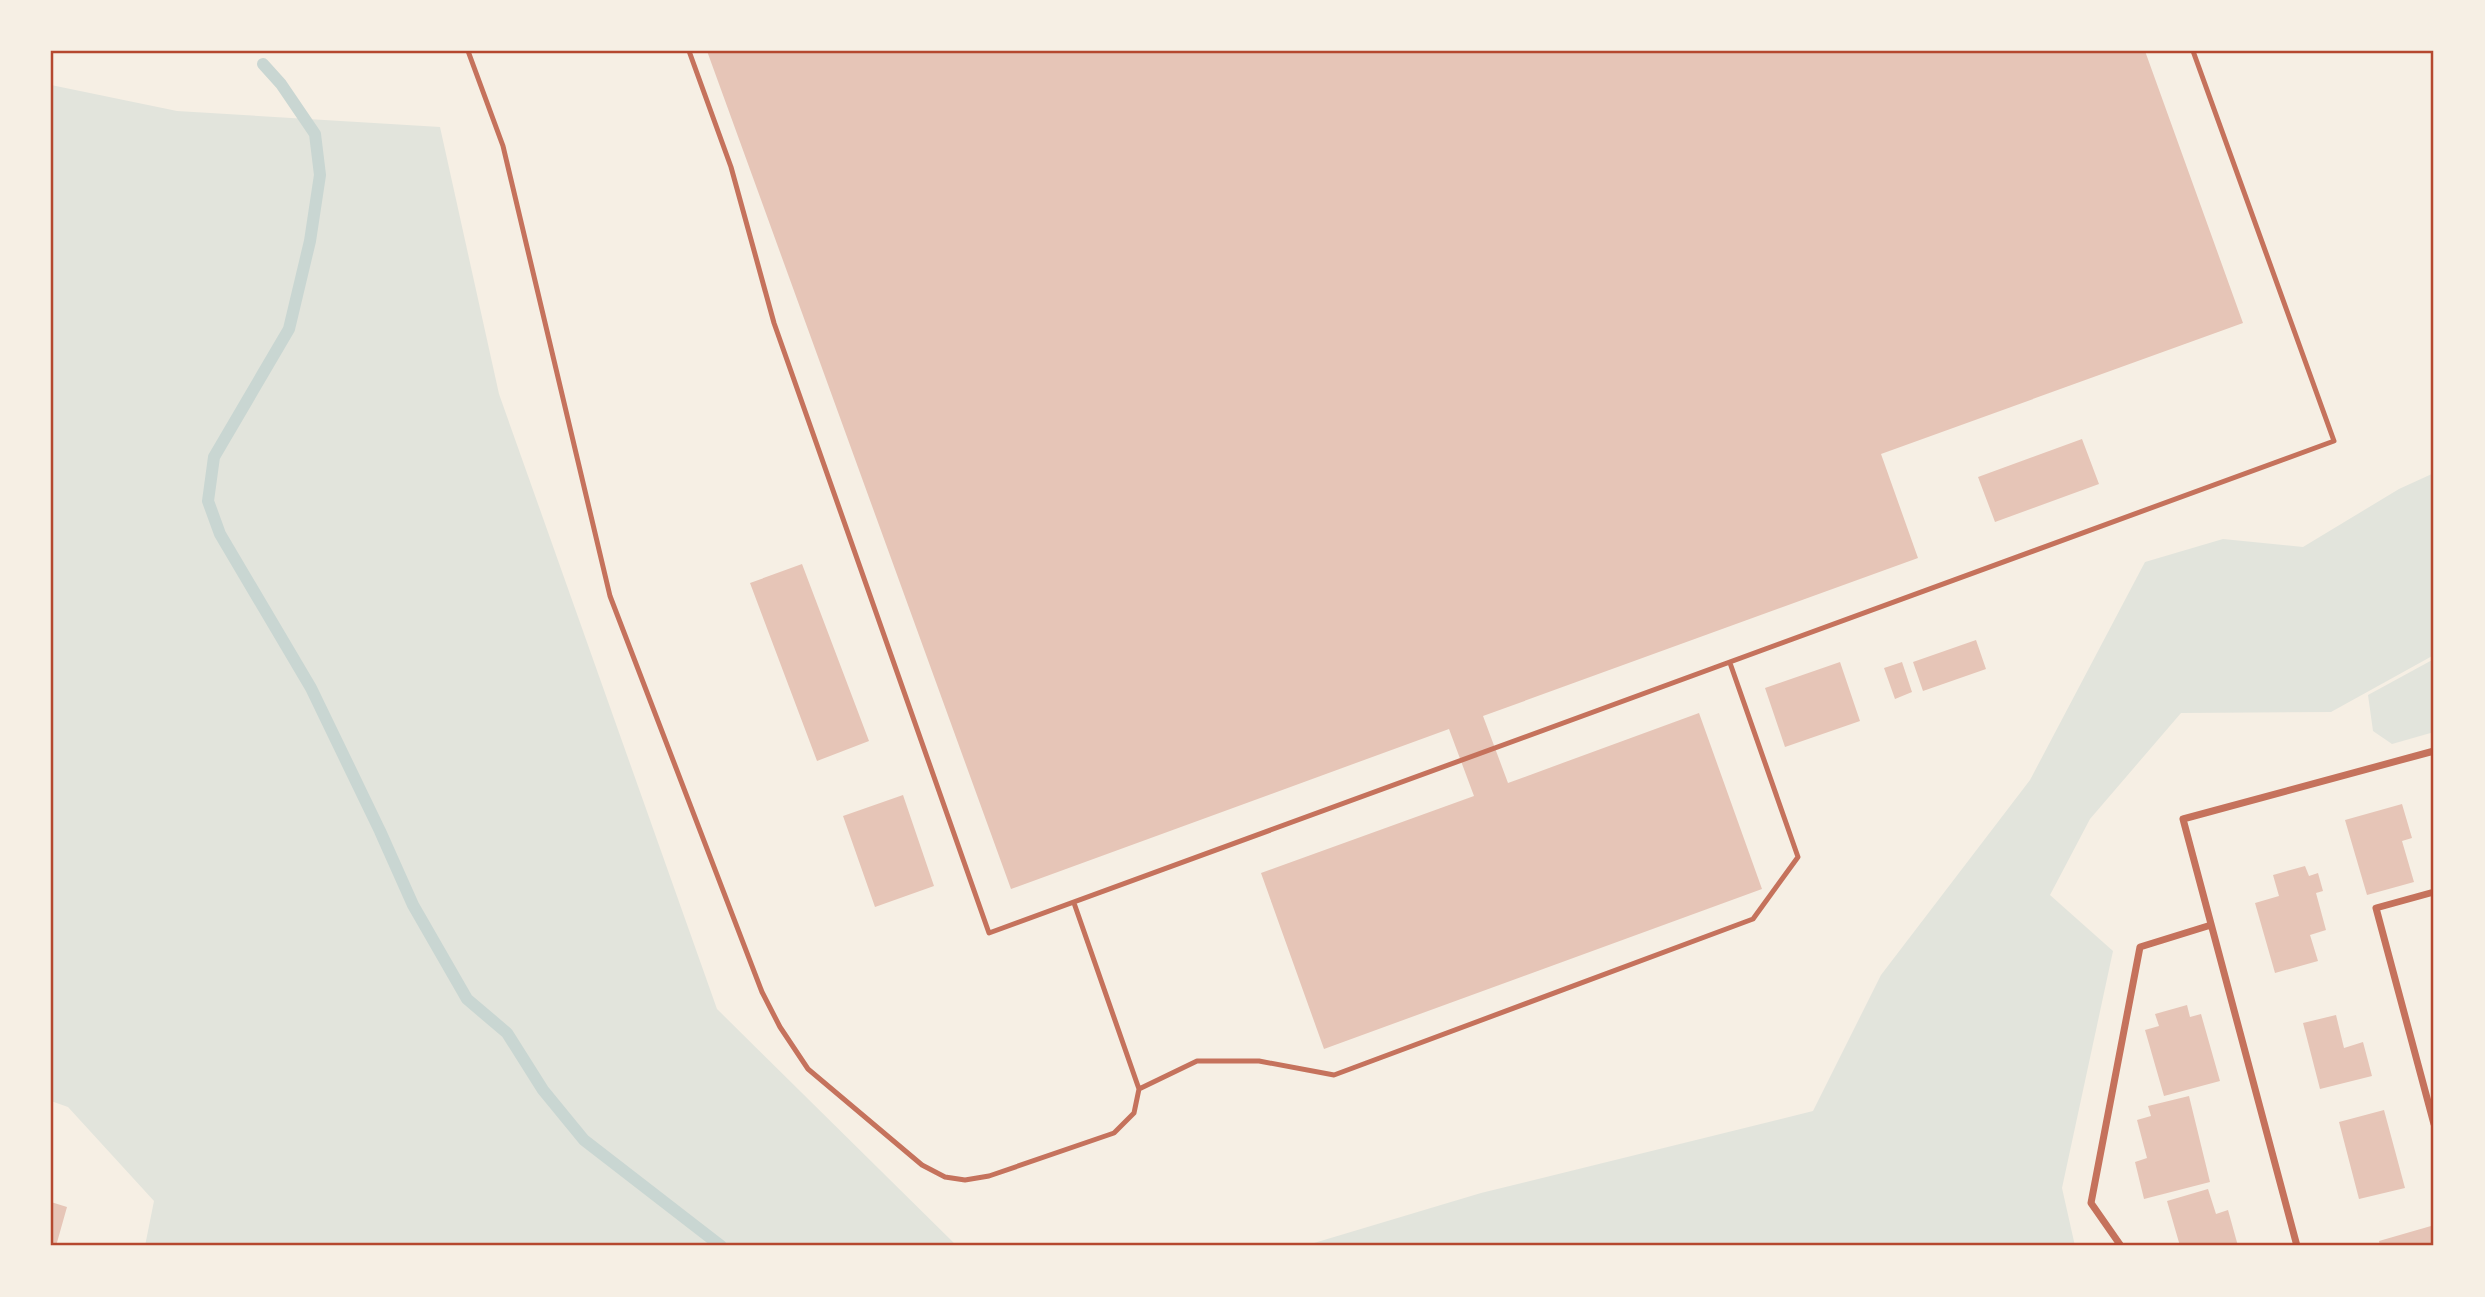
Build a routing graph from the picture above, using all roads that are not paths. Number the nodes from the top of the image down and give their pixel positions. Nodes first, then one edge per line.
1 (468, 51) edge
2 (689, 51) edge
3 (2193, 51) edge
4 (1730, 663) junction
5 (2434, 751) edge
6 (2434, 892) edge
7 (1074, 903) junction
8 (2211, 925) junction
9 (1139, 1088) junction
10 (2434, 1124) edge
11 (2121, 1246) edge
12 (2297, 1246) edge

1 - 9 lane
2 - 7 lane
3 - 4 lane
4 - 7 lane
4 - 9 lane
5 - 8 street
6 - 10 street
7 - 9 lane
8 - 11 street
8 - 12 street

